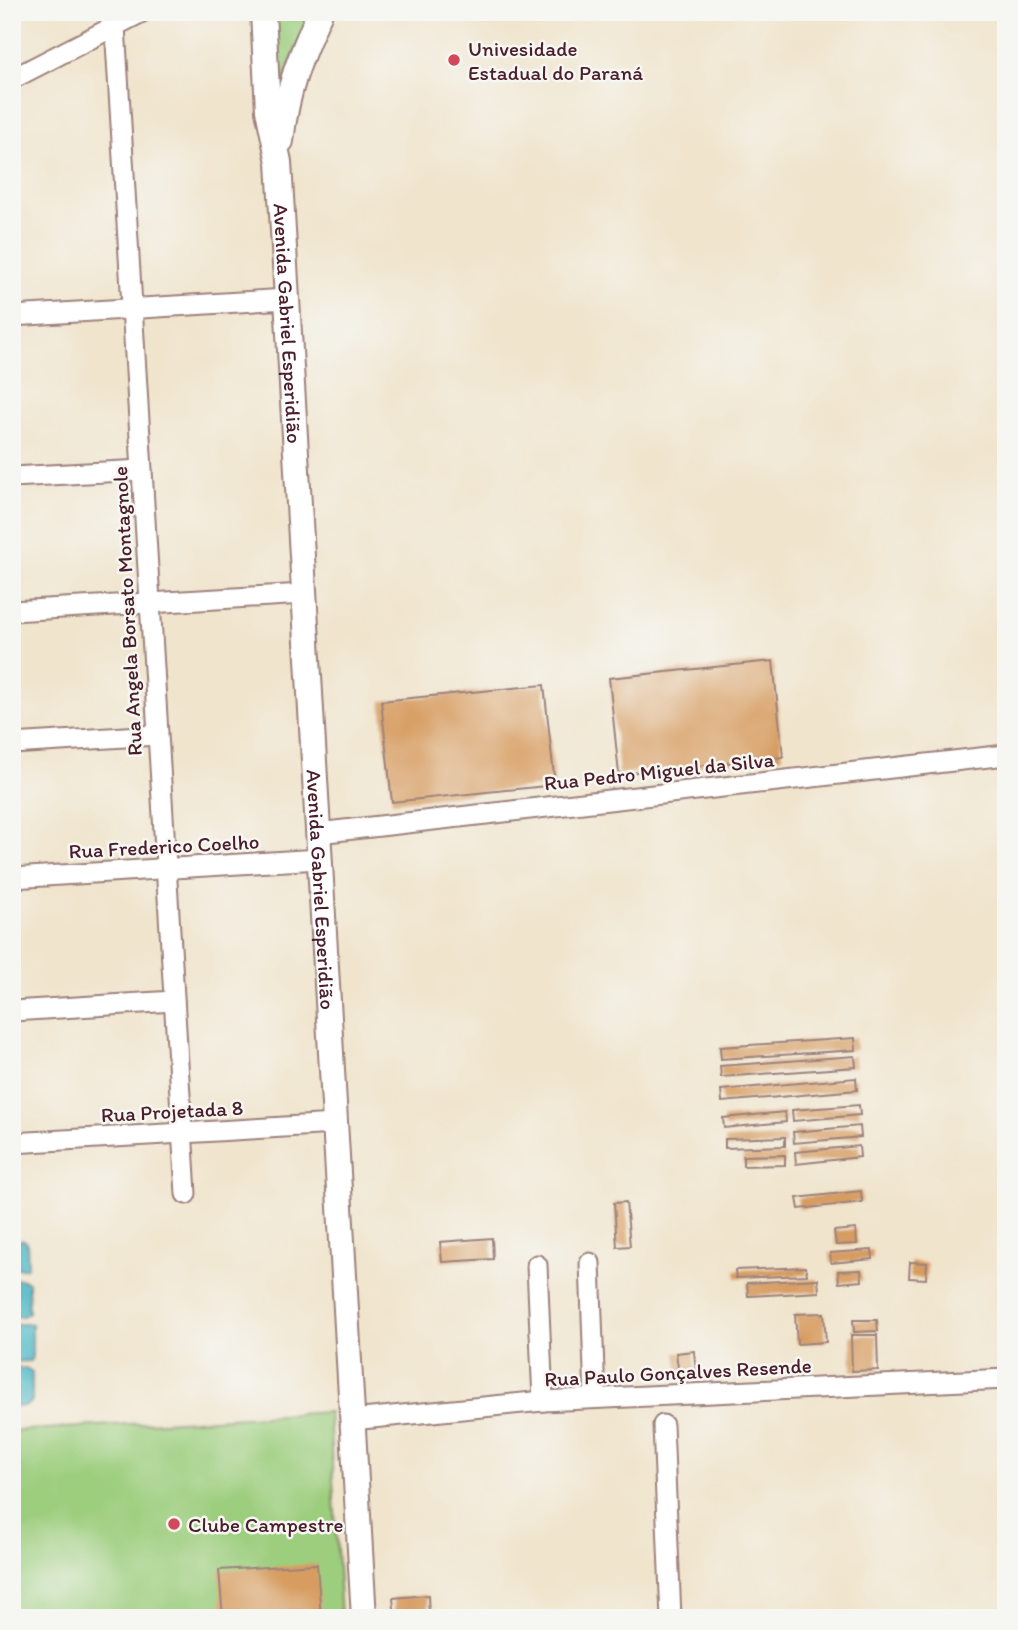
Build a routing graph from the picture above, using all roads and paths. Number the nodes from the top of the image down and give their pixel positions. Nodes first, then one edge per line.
1 (142, 12) edge
2 (263, 12) edge
3 (320, 12) edge
4 (115, 26) junction
5 (12, 79) edge
6 (279, 162) junction
7 (287, 299) junction
8 (132, 309) junction
9 (12, 316) edge
10 (142, 470) junction
11 (12, 477) edge
12 (304, 594) junction
13 (150, 603) junction
14 (12, 611) edge
15 (158, 735) junction
16 (12, 744) edge
17 (1006, 755) edge
18 (318, 832) junction
19 (319, 859) junction
20 (166, 868) junction
21 (12, 877) edge
22 (174, 1001) junction
23 (12, 1011) edge
24 (335, 1124) junction
25 (182, 1133) junction
26 (12, 1143) edge
27 (186, 1194) dead end
28 (590, 1263) dead end
29 (537, 1265) dead end
30 (1006, 1379) edge
31 (595, 1398) junction
32 (543, 1401) junction
33 (352, 1420) junction
34 (663, 1425) dead end
35 (364, 1618) edge
36 (671, 1618) edge

1 - 4 street
2 - 6 main road, Avenida Gabriel Esperidião
3 - 6 main road, Avenida Gabriel Esperidião
4 - 5 street
4 - 8 street, Rua Angela Borsato Montagnole
6 - 7 main road, Avenida Gabriel Esperidião
7 - 8 street
7 - 12 main road, Avenida Gabriel Esperidião
8 - 9 street
8 - 10 street, Rua Angela Borsato Montagnole
10 - 11 street
10 - 13 street, Rua Angela Borsato Montagnole
12 - 13 street
12 - 18 main road, Avenida Gabriel Esperidião
13 - 14 street
13 - 15 street, Rua Angela Borsato Montagnole
15 - 16 street
15 - 20 street, Rua Angela Borsato Montagnole
17 - 18 street, Rua Pedro Miguel da Silva
18 - 19 main road, Avenida Gabriel Esperidião
19 - 20 street, Rua Frederico Coelho
19 - 24 main road, Avenida Gabriel Esperidião
20 - 21 street, Rua Frederico Coelho
20 - 22 street, Rua Angela Borsato Montagnole
22 - 23 street
22 - 25 street, Rua Angela Borsato Montagnole
24 - 25 street, Rua Projetada 8
24 - 33 main road, Avenida Gabriel Esperidião
25 - 26 street, Rua Projetada 8
25 - 27 street, Rua Angela Borsato Montagnole
28 - 31 street
29 - 32 street
30 - 31 street, Rua Paulo Gonçalves Resende
31 - 32 street, Rua Paulo Gonçalves Resende
32 - 33 street, Rua Paulo Gonçalves Resende
33 - 35 main road, Avenida Gabriel Esperidião
34 - 36 street

